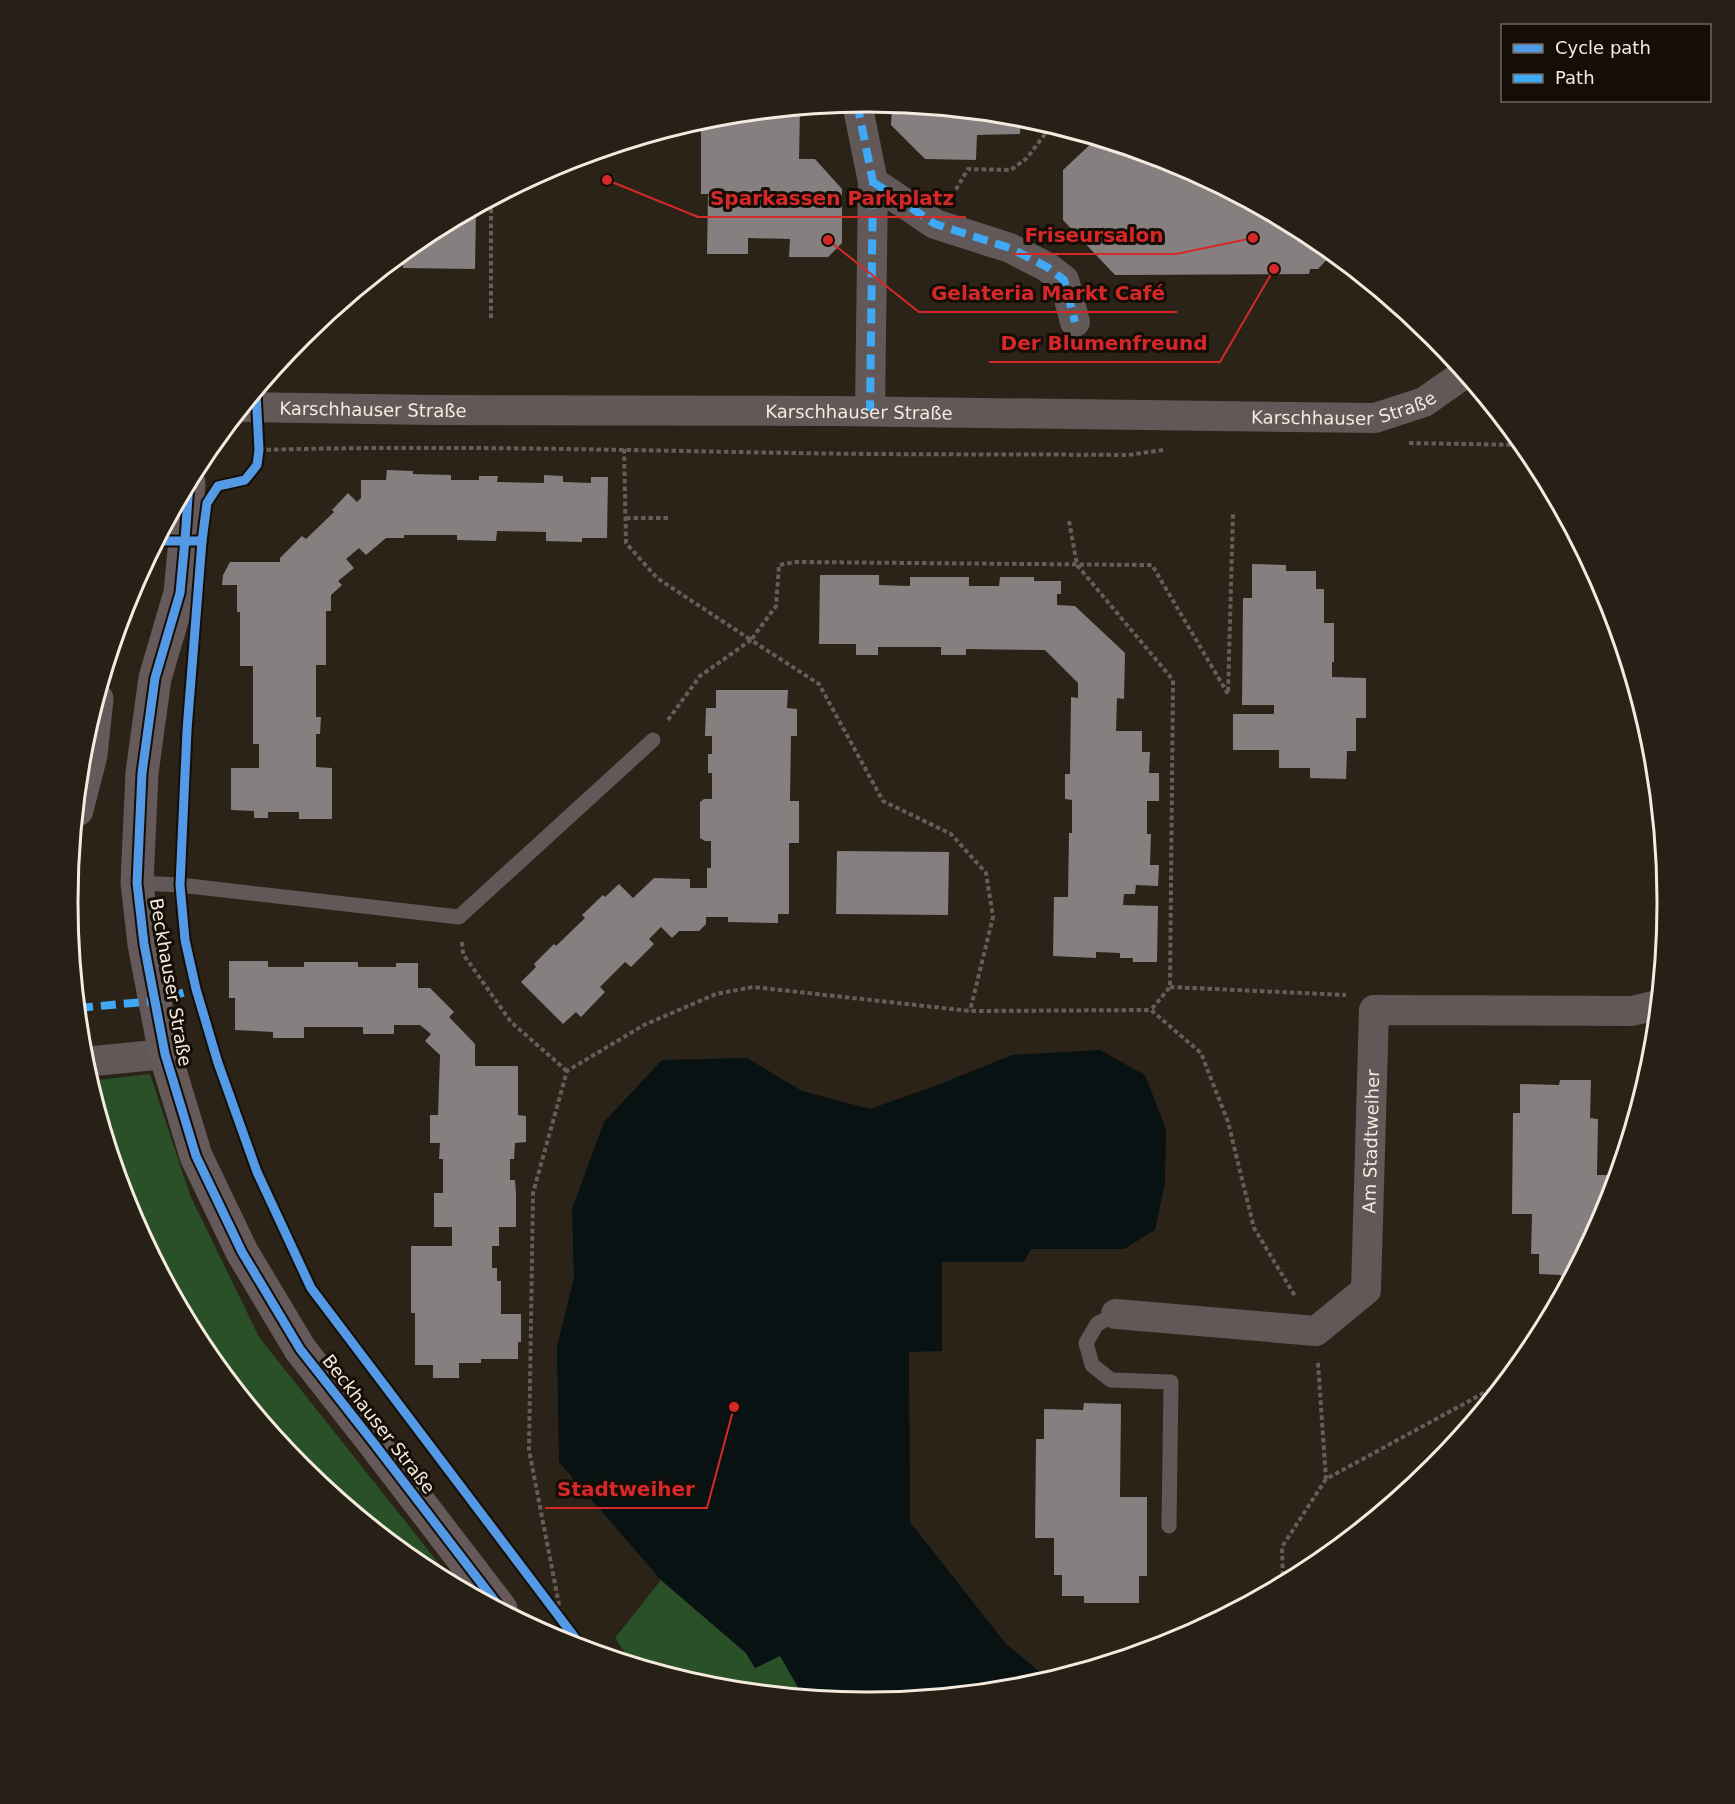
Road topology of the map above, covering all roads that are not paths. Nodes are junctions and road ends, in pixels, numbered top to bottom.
1 (859, 112) edge
2 (873, 182) junction
3 (1075, 322) dead end
4 (1458, 378) edge
5 (253, 407) edge
6 (870, 411) junction
7 (188, 501) edge
8 (653, 740) road end
9 (138, 883) junction
10 (1650, 1007) edge
11 (165, 1054) junction
12 (94, 1061) edge
13 (1116, 1314) joint
14 (1169, 1526) dead end
15 (491, 1595) edge

1 - 2 street
2 - 3 street
2 - 6 street
4 - 6 street, Karschhauser Straße
5 - 6 street, Karschhauser Straße
7 - 9 street, Beckhauser Straße
8 - 9 lane
9 - 11 street, Beckhauser Straße
10 - 13 street, Am Stadtweiher
11 - 12 street
11 - 15 street, Beckhauser Straße
13 - 14 lane

